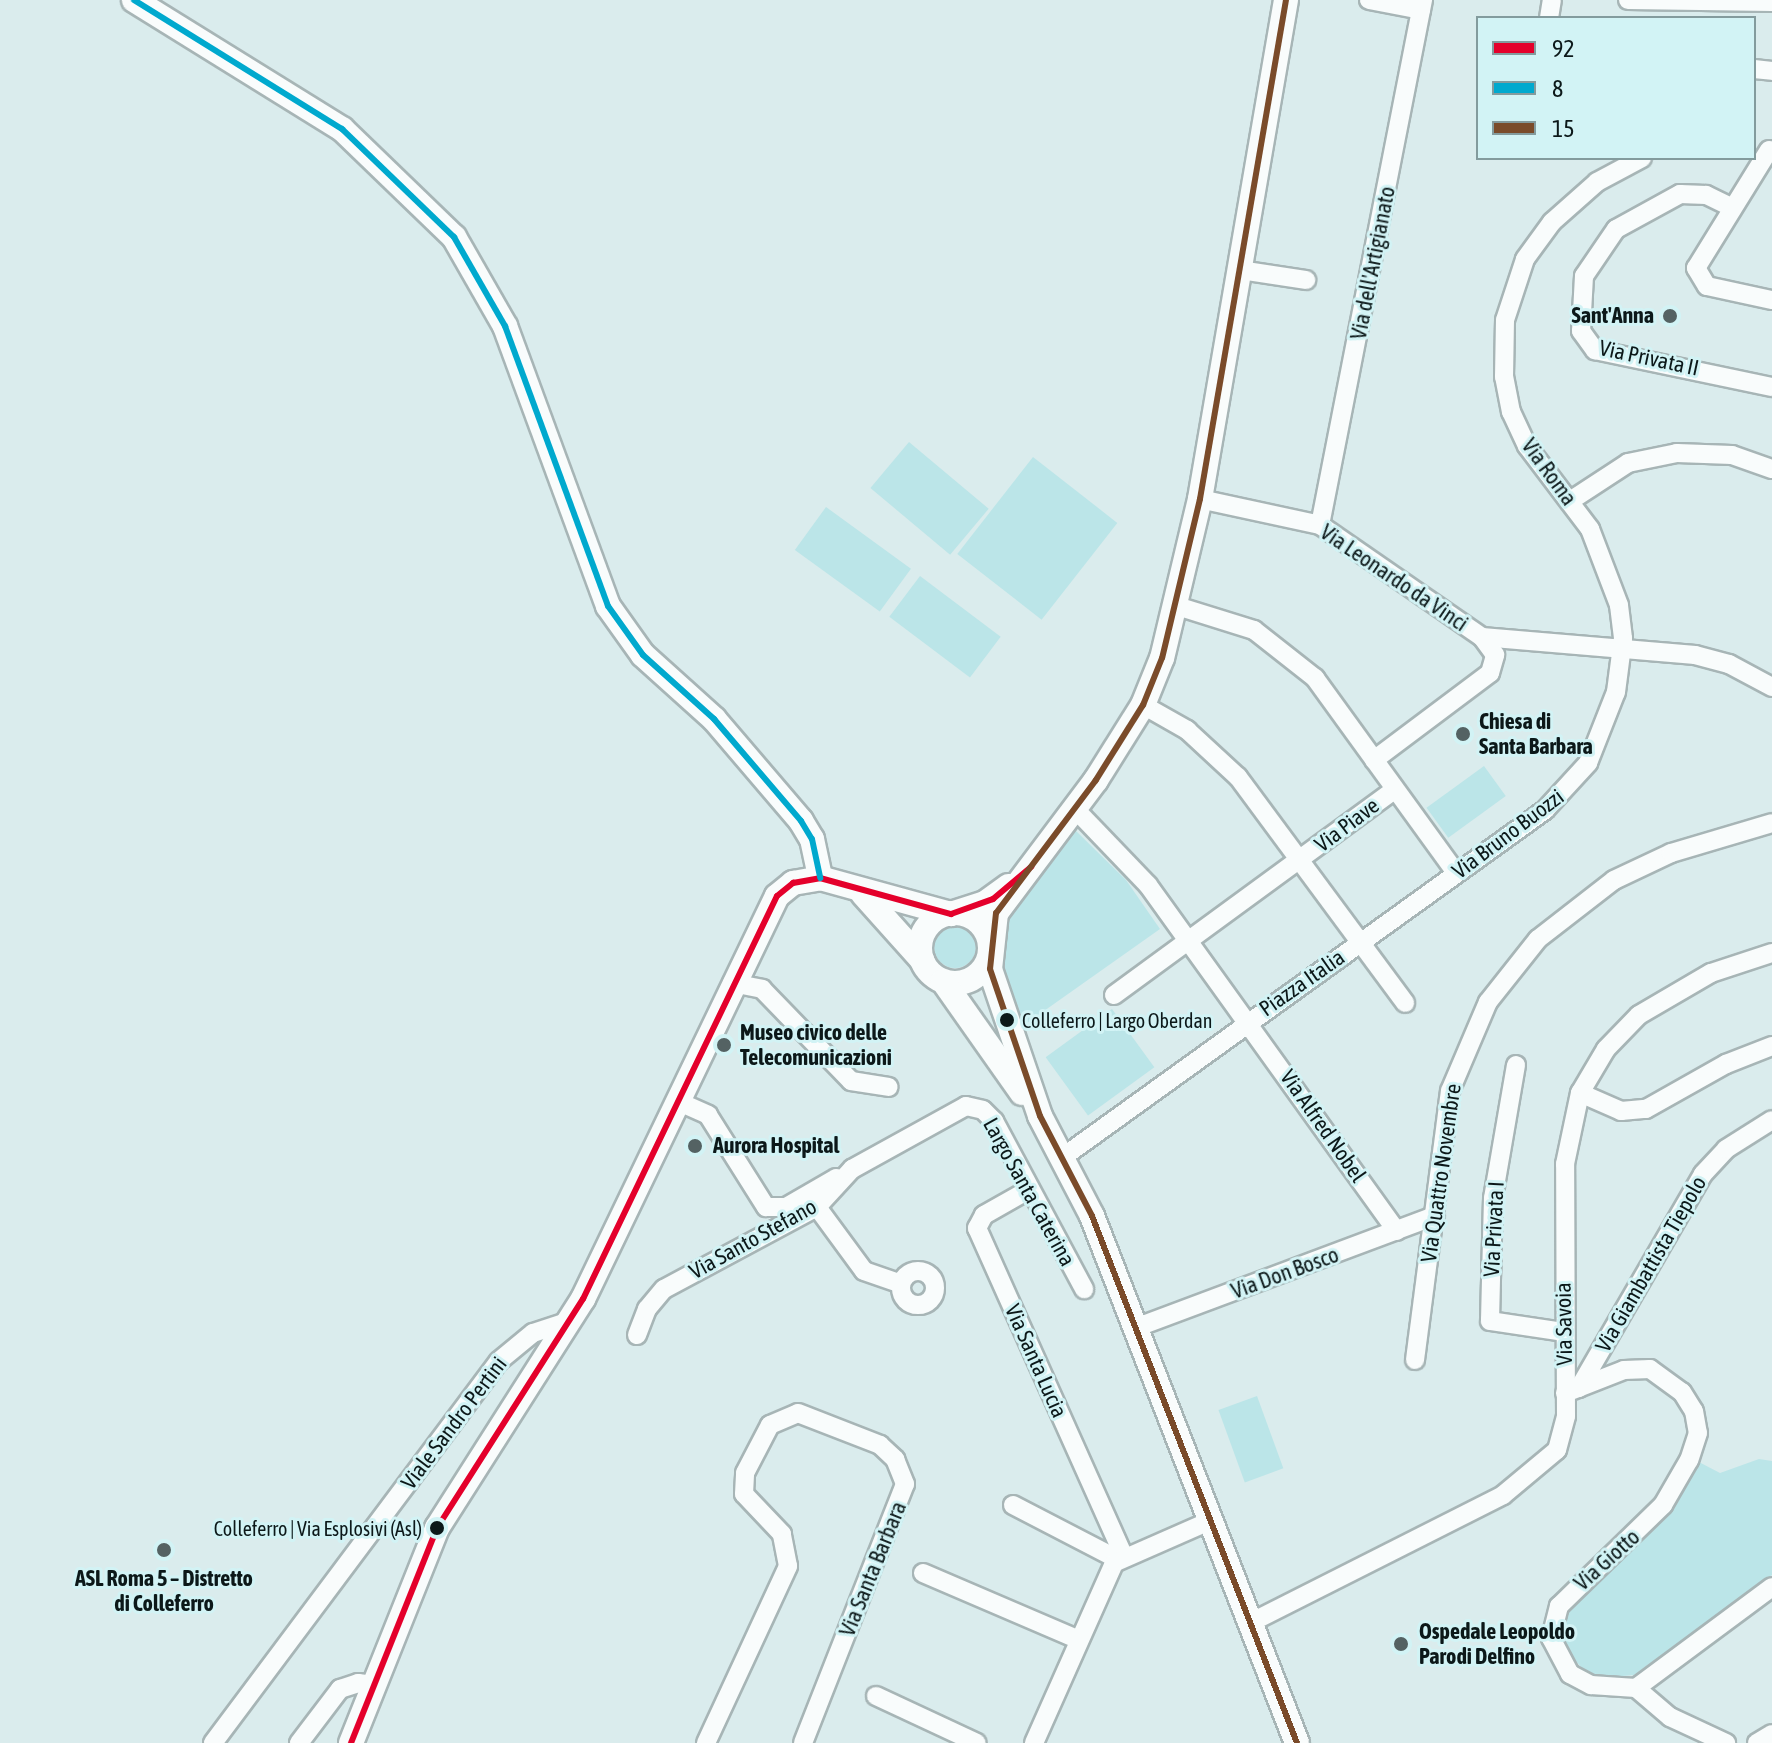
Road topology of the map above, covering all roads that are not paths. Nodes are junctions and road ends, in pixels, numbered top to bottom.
1 (134, 0) edge
2 (1286, 0) edge
3 (1369, 0) edge
4 (1628, 0) edge
5 (1772, 2) edge
6 (1422, 5) edge
7 (1765, 149) edge
8 (1638, 160) edge
9 (1731, 207) junction
10 (1240, 270) junction
11 (1306, 280) dead end
12 (1772, 300) edge
13 (1772, 387) edge
14 (1772, 469) edge
15 (1200, 499) junction
16 (1570, 501) junction
17 (1320, 525) junction
18 (1177, 606) junction
19 (1482, 637) junction
20 (1622, 647) junction
21 (1772, 687) edge
22 (1143, 705) junction
23 (1374, 760) junction
24 (1395, 789) junction
25 (1076, 810) junction
26 (1772, 823) edge
27 (1300, 860) junction
28 (1031, 867) junction
29 (1456, 873) junction
30 (820, 878) junction
31 (848, 883) junction
32 (951, 914) junction
33 (1190, 941) junction
34 (1361, 941) junction
35 (990, 952) junction
36 (1772, 953) edge
37 (922, 960) junction
38 (943, 981) junction
39 (732, 983) junction
40 (1114, 995) dead end
41 (1405, 1003) dead end
42 (1248, 1021) junction
43 (1772, 1046) edge
44 (1516, 1065) dead end
45 (889, 1087) dead end
46 (1580, 1093) junction
47 (677, 1101) junction
48 (966, 1106) joint
49 (1040, 1116) junction
50 (1772, 1120) edge
51 (1063, 1157) junction
52 (852, 1169) junction
53 (1030, 1189) junction
54 (817, 1207) junction
55 (1435, 1216) junction
56 (1397, 1231) junction
57 (901, 1284) dead end
58 (1084, 1289) dead end
59 (571, 1321) junction
60 (1135, 1328) junction
61 (1564, 1332) junction
62 (637, 1335) dead end
63 (1415, 1360) dead end
64 (1572, 1390) junction
65 (1013, 1505) dead end
66 (1212, 1520) junction
67 (1121, 1558) junction
68 (923, 1573) dead end
69 (1772, 1587) edge
70 (1252, 1622) junction
71 (1079, 1640) junction
72 (374, 1685) junction
73 (1636, 1688) junction
74 (876, 1696) dead end
75 (1772, 1734) edge
76 (213, 1743) edge
77 (299, 1743) edge
78 (351, 1743) edge
79 (706, 1743) edge
80 (803, 1743) edge
81 (977, 1743) edge
82 (1034, 1743) edge
83 (1297, 1743) edge
84 (1726, 1743) edge
85 (1757, 1743) edge

1 - 30 main road
2 - 10 main road
3 - 6 street
4 - 5 street
6 - 17 street, Via dell'Artigianato
7 - 9 street
8 - 16 street, Via Roma
9 - 12 street
9 - 13 street, Via Privata II
10 - 11 street
10 - 15 main road
14 - 16 street
15 - 17 street, Via Leonardo da Vinci
15 - 18 main road
16 - 20 street, Via Roma
17 - 19 street, Via Leonardo da Vinci
18 - 22 main road
18 - 23 street
19 - 20 street, Via Leonardo da Vinci
19 - 23 street
20 - 21 street, Via Leonardo da Vinci
20 - 29 street, Via Bruno Buozzi
22 - 25 main road
22 - 27 street, Piazza Italia
23 - 24 street
24 - 27 street, Via Piave
24 - 29 street
25 - 28 main road
25 - 33 street
26 - 55 street, Via Quattro Novembre
27 - 33 street
27 - 34 street, Piazza Italia
28 - 32 main road
28 - 35 main road
29 - 34 street, Via Bruno Buozzi
30 - 31 main road
30 - 39 main road
31 - 32 main road
31 - 37 main road
32 - 35 main road
32 - 37 main road
33 - 40 street
33 - 42 street, Piazza Italia
34 - 41 street
34 - 42 street, Piazza Italia
35 - 38 main road
35 - 49 main road
36 - 46 street, Via Savoia
37 - 38 main road
38 - 49 main road
39 - 45 street
39 - 47 main road
42 - 51 street
42 - 56 street, Via Alfred Nobel
43 - 46 street
44 - 61 street, Via Privata I
46 - 61 street, Via Savoia
47 - 52 street
47 - 59 main road
48 - 52 street, Via Santo Stefano
48 - 53 street, Largo Santa Caterina
49 - 51 main road
50 - 64 street, Via Giambattista Tiepolo
51 - 60 main road
52 - 54 street, Via Santo Stefano
53 - 58 street, Largo Santa Caterina
53 - 67 street, Via Santa Lucia
54 - 57 street
54 - 62 street, Via Santo Stefano
55 - 56 street, Via Don Bosco
55 - 63 street, Via Quattro Novembre
56 - 60 street, Via Don Bosco
59 - 72 main road
59 - 76 street, Viale Sandro Pertini
60 - 66 main road
61 - 64 street, Via Savoia
64 - 70 street, Via Savoia
64 - 73 street, Via Giotto
65 - 67 street
66 - 67 street
66 - 70 main road
67 - 71 street
68 - 71 street
69 - 73 street
70 - 83 main road
71 - 82 street
72 - 77 street
72 - 78 main road
73 - 84 street
74 - 81 street
75 - 85 street
79 - 80 street, Via Santa Barbara

